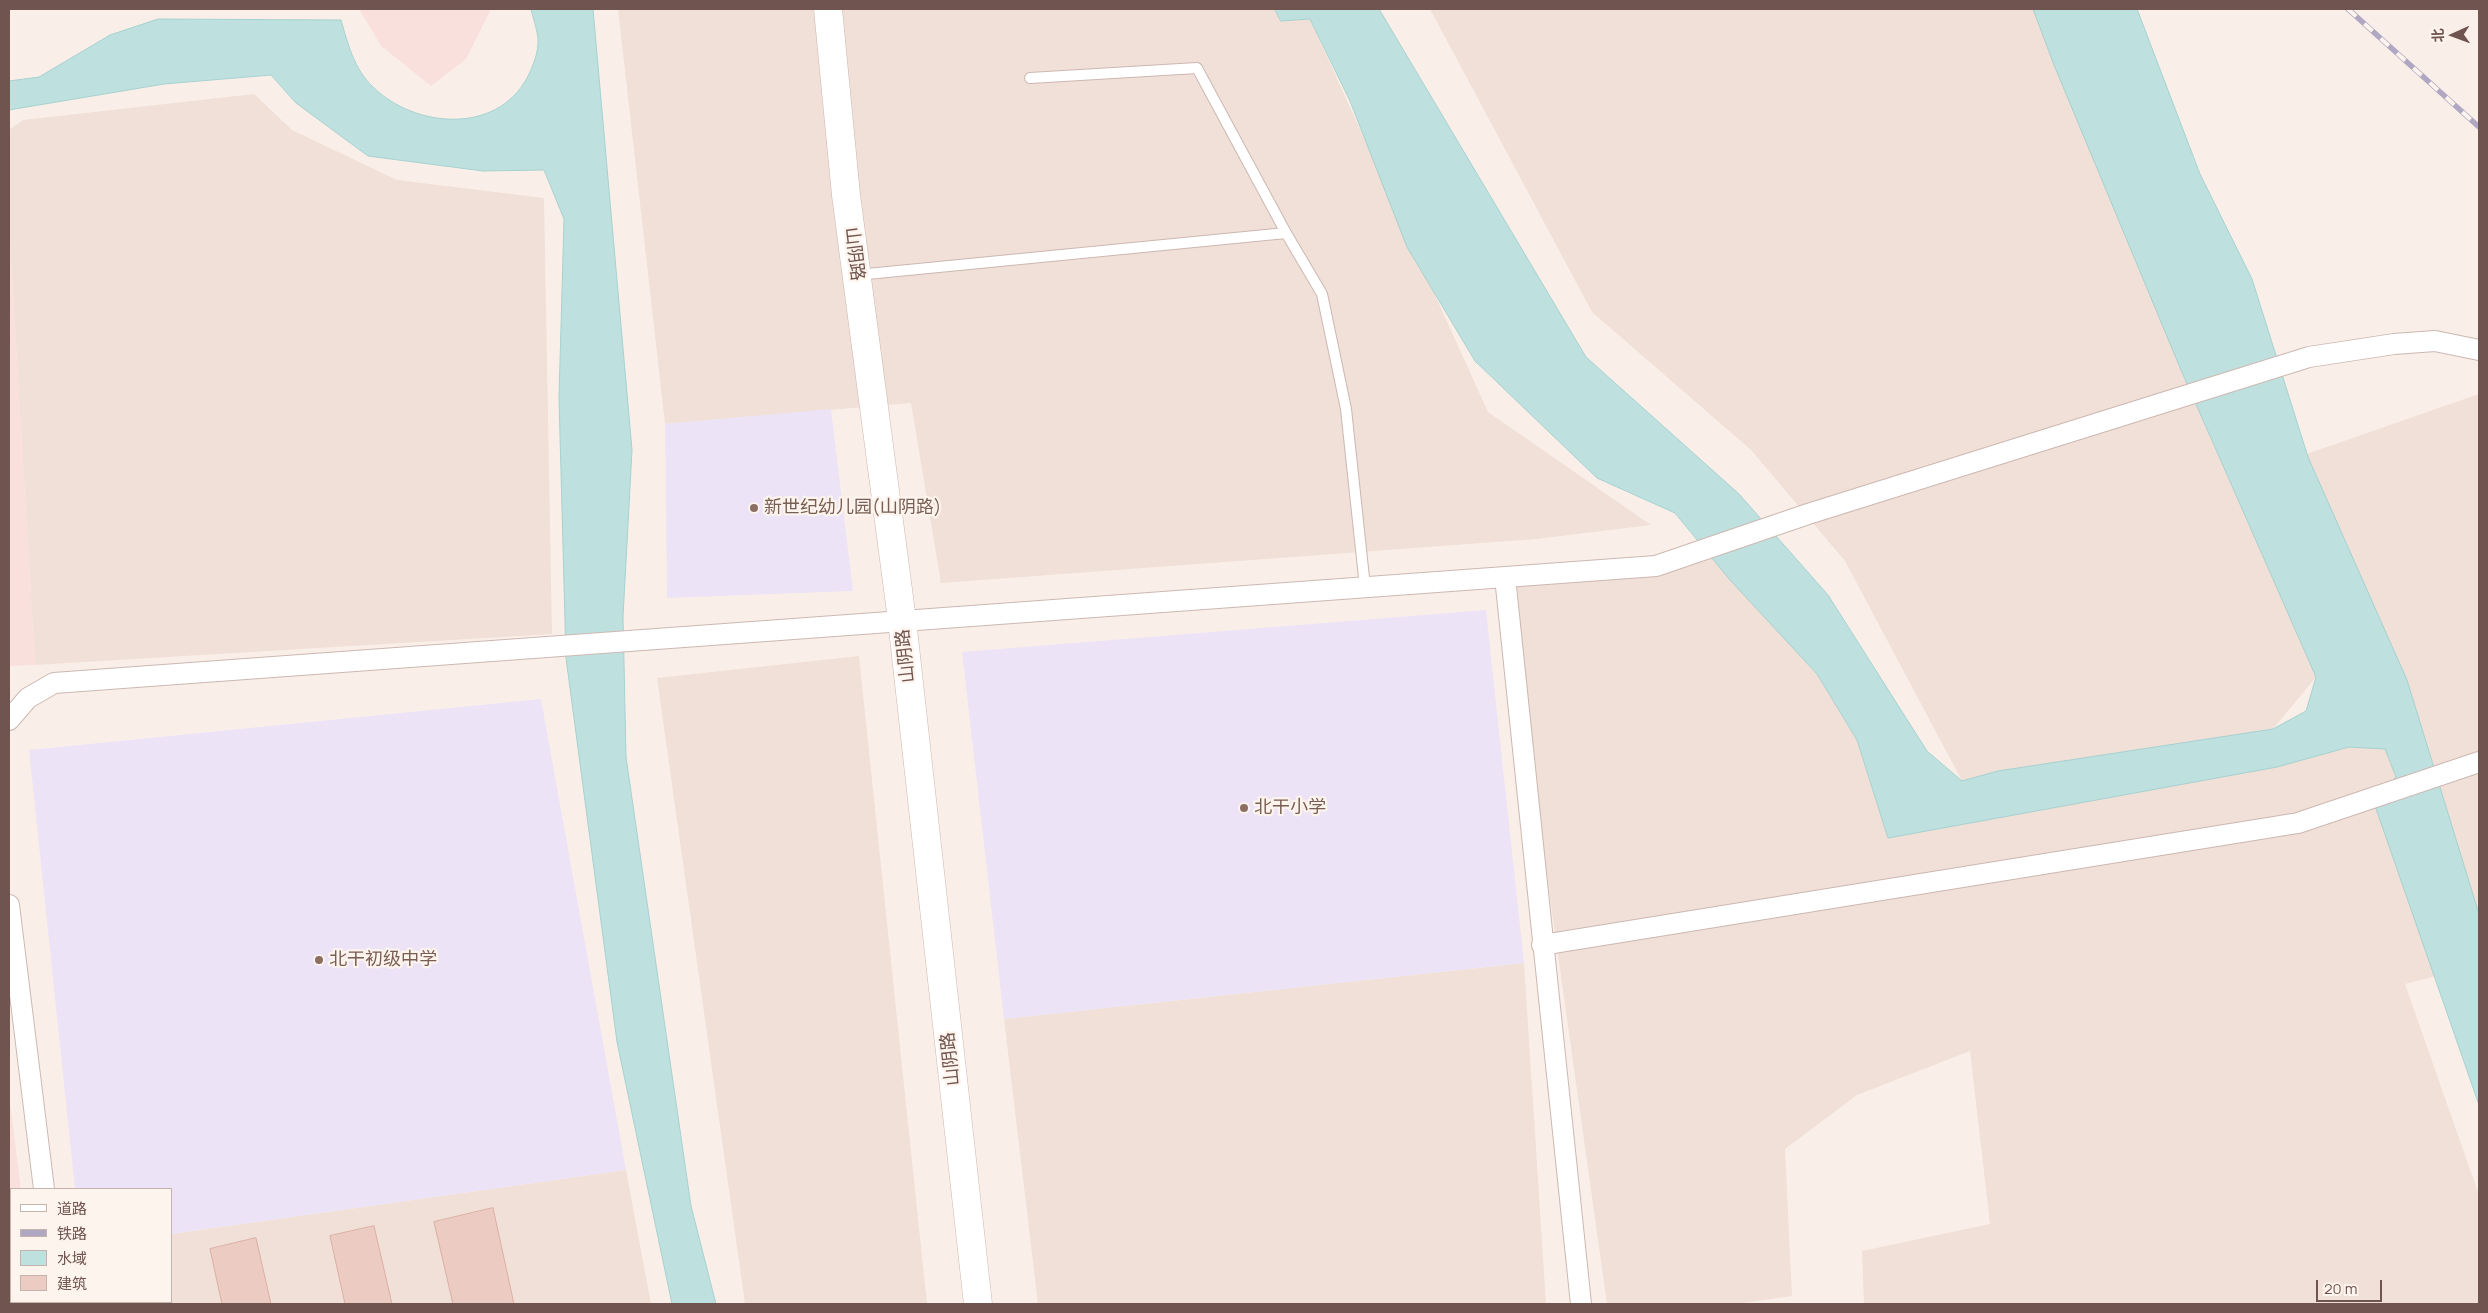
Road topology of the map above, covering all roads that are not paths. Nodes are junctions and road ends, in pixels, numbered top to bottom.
1 (828, 9) edge
2 (1030, 78) dead end
3 (1286, 233) junction
4 (857, 275) junction
5 (2479, 350) edge
6 (1505, 577) junction
7 (1366, 587) junction
8 (902, 620) junction
9 (9, 720) edge
10 (2479, 762) edge
11 (9, 906) edge
12 (1542, 945) junction
13 (44, 1188) edge
14 (978, 1304) edge
15 (1581, 1304) edge

1 - 4 main road, 山阴路
2 - 3 lane
3 - 4 lane
3 - 7 lane
4 - 8 main road, 山阴路
5 - 6 street
6 - 7 street
6 - 12 street
7 - 8 street
8 - 9 street
8 - 14 main road, 山阴路
10 - 12 street
11 - 13 street
12 - 15 street

